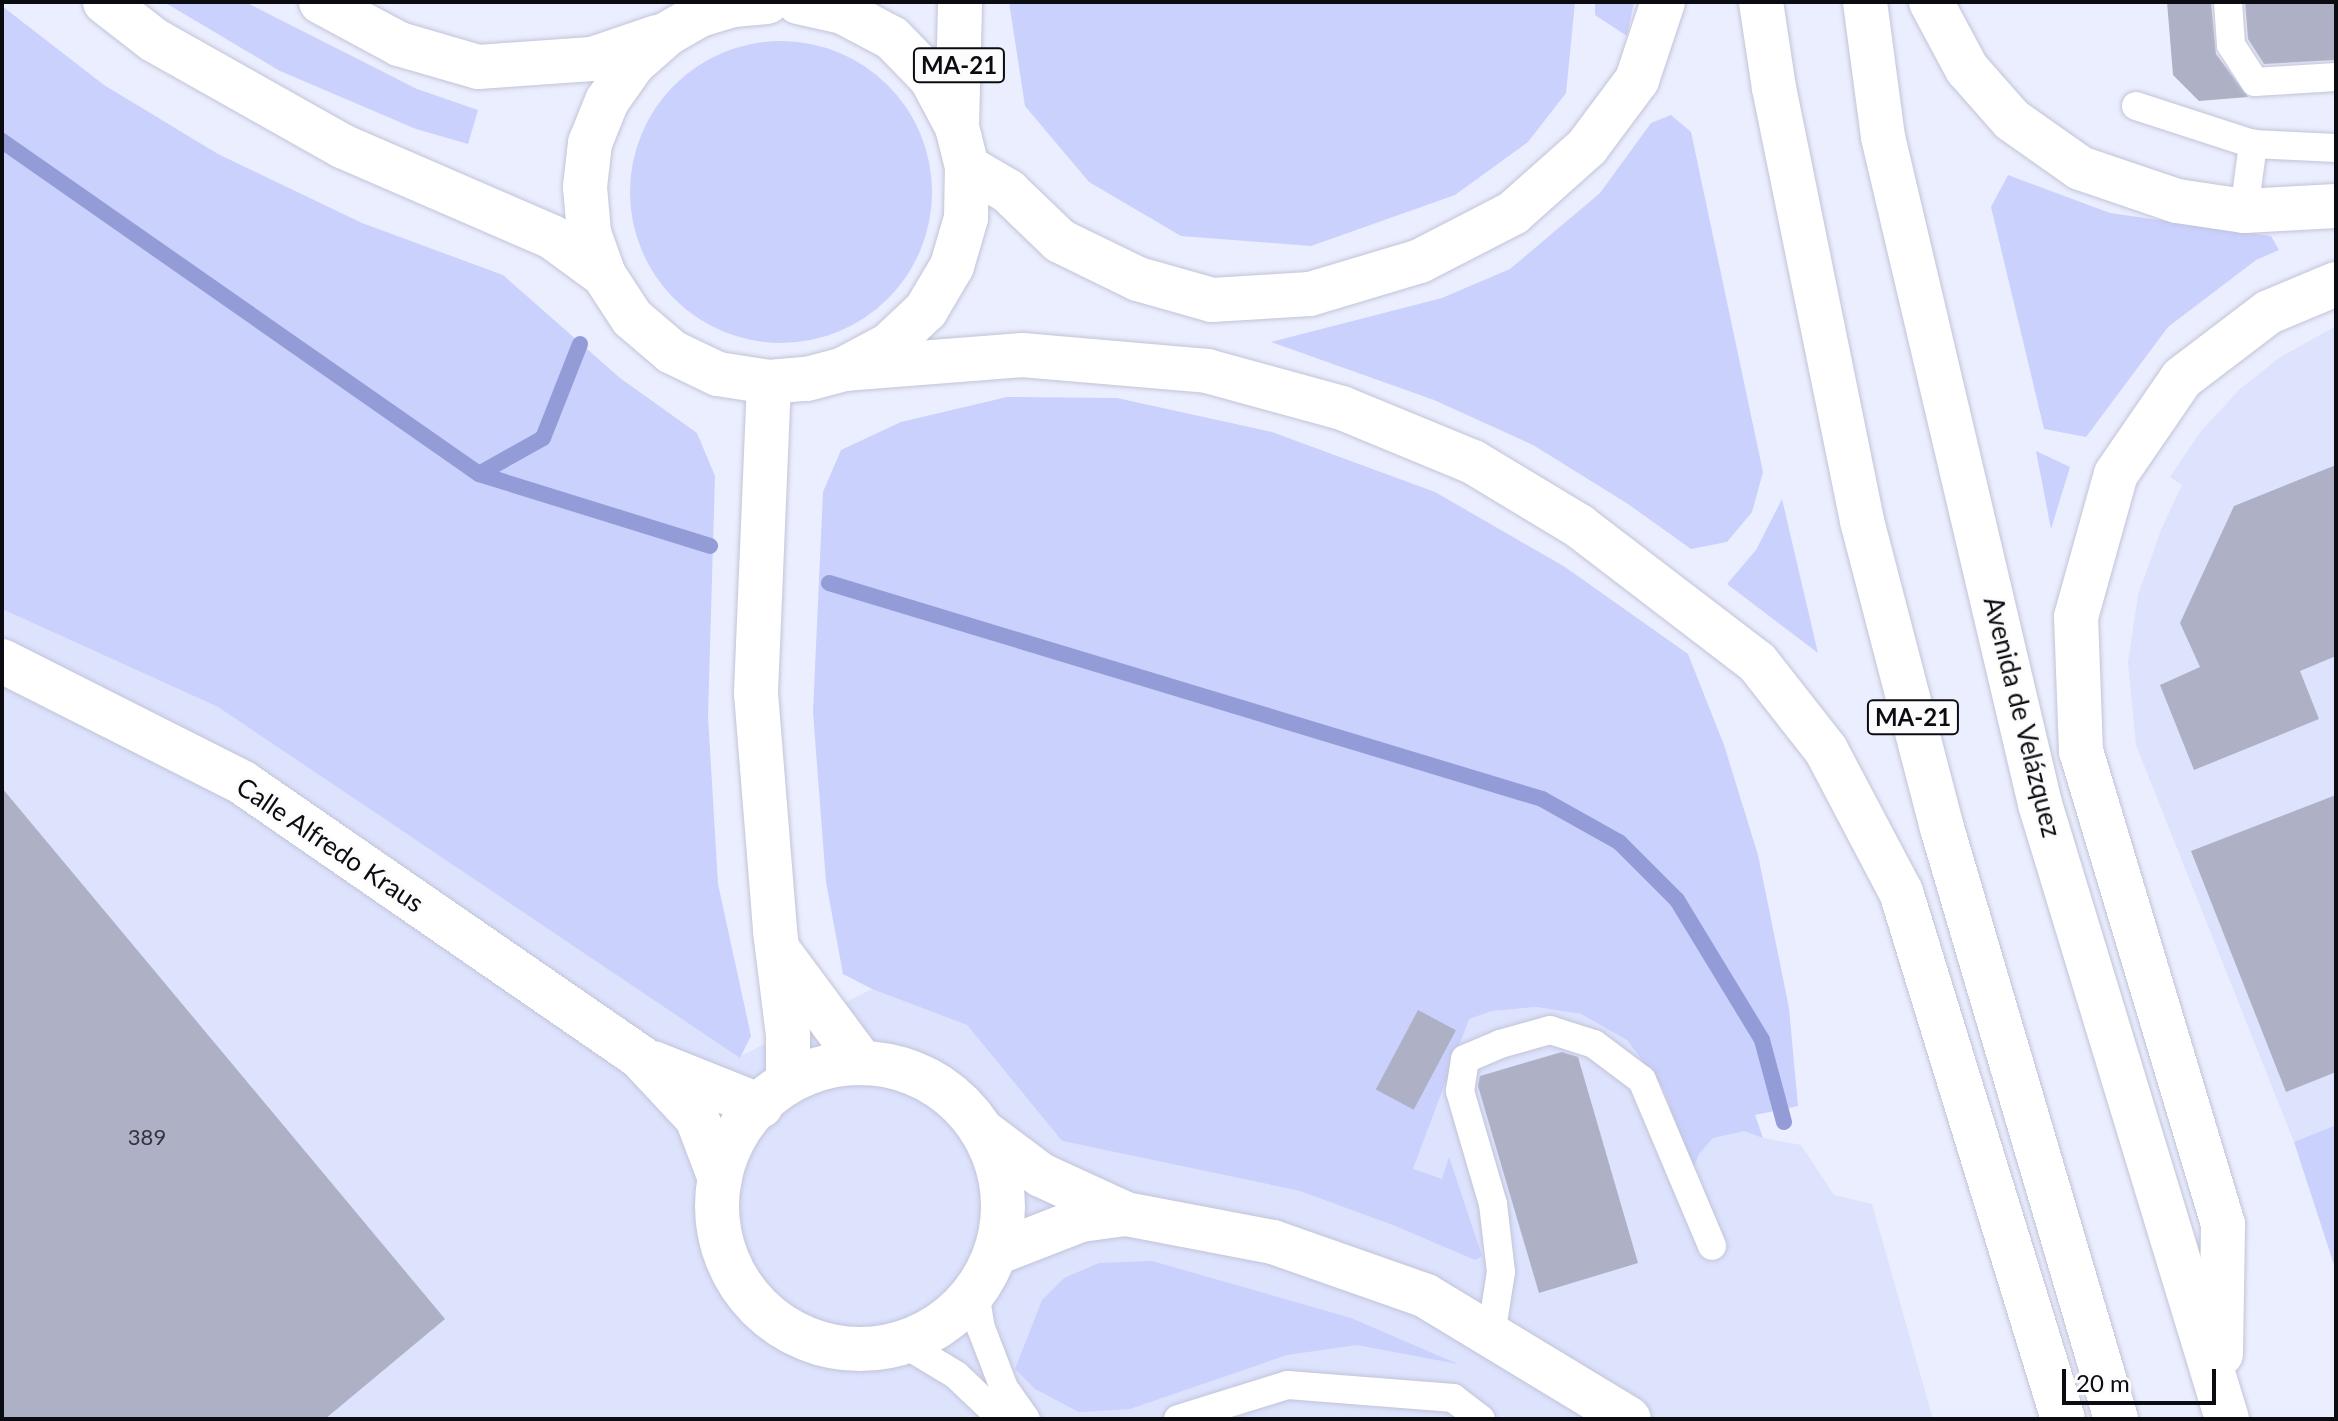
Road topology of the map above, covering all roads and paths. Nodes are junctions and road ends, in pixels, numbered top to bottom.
1 (105, 2) edge
2 (321, 2) edge
3 (798, 2) edge
4 (960, 2) edge
5 (1663, 2) edge
6 (1761, 2) edge
7 (1865, 2) edge
8 (1931, 2) edge
9 (2228, 2) edge
10 (746, 3) edge
11 (667, 34) junction
12 (2336, 77) edge
13 (2136, 106) dead end
14 (2253, 144) junction
15 (962, 147) junction
16 (2336, 148) edge
17 (2336, 206) edge
18 (2244, 211) junction
19 (604, 275) junction
20 (2336, 284) edge
21 (844, 369) junction
22 (769, 382) junction
23 (2, 661) edge
24 (780, 952) junction
25 (640, 1057) junction
26 (862, 1063) junction
27 (774, 1093) junction
28 (981, 1130) junction
29 (720, 1179) junction
30 (1126, 1214) junction
31 (1712, 1246) dead end
32 (996, 1253) junction
33 (975, 1292) junction
34 (1491, 1335) junction
35 (903, 1343) junction
36 (2224, 1408) edge
37 (1012, 1419) edge
38 (1026, 1419) edge
39 (1178, 1419) edge
40 (1481, 1419) edge
41 (1629, 1419) edge
42 (2063, 1419) edge
43 (2116, 1419) edge

1 - 19 main road
2 - 11 main road
3 - 15 main road
4 - 15 main road, MA-21
5 - 15 main road
6 - 43 main road, MA-21
7 - 36 main road, Avenida de Velázquez
8 - 18 main road
9 - 12 lane
10 - 11 main road
11 - 19 main road
13 - 14 lane
14 - 16 lane
14 - 18 lane
15 - 21 main road
17 - 18 main road
19 - 22 main road
20 - 36 main road
21 - 22 main road
21 - 42 main road
22 - 24 main road
23 - 25 main road, Calle Alfredo Kraus
24 - 26 main road
24 - 27 main road
25 - 27 main road, Calle Alfredo Kraus
25 - 29 main road, Calle Alfredo Kraus
26 - 27 main road
26 - 28 main road
27 - 29 main road
28 - 30 main road
28 - 32 main road
29 - 35 main road
30 - 32 main road
30 - 34 main road
31 - 34 lane
32 - 33 main road
33 - 35 main road
33 - 38 lane
34 - 41 main road
35 - 37 lane
39 - 40 lane

